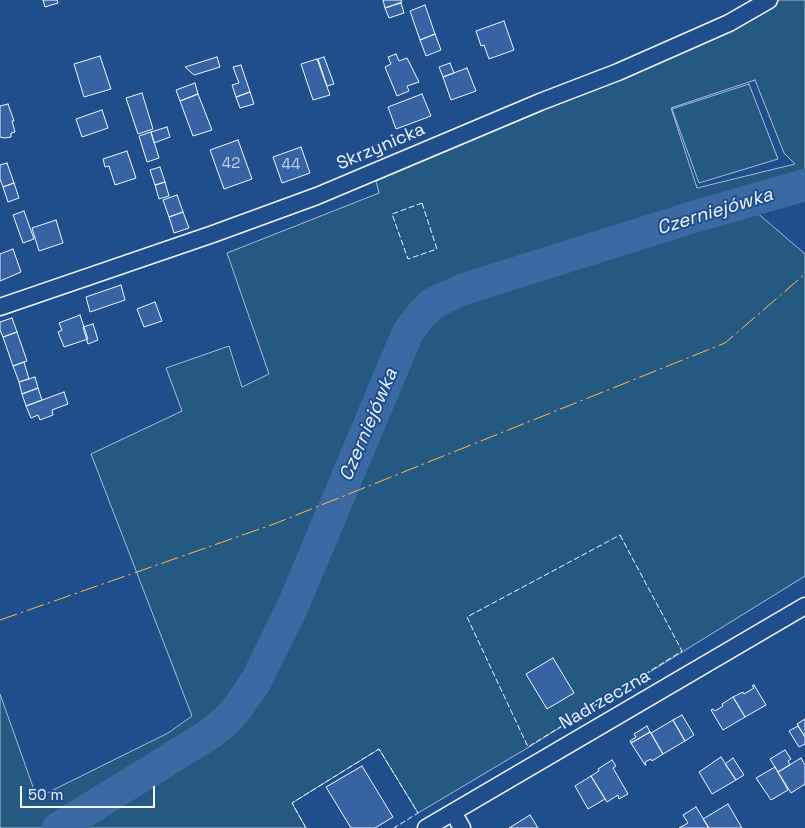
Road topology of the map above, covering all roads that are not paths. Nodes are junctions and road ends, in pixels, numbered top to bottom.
1 (768, 0) edge
2 (0, 307) edge
3 (805, 606) edge
4 (452, 812) junction
5 (426, 828) edge
6 (462, 828) edge

1 - 2 street, Skrzynicka
3 - 4 street, Nadrzeczna
4 - 5 street, Nadrzeczna
4 - 6 street

